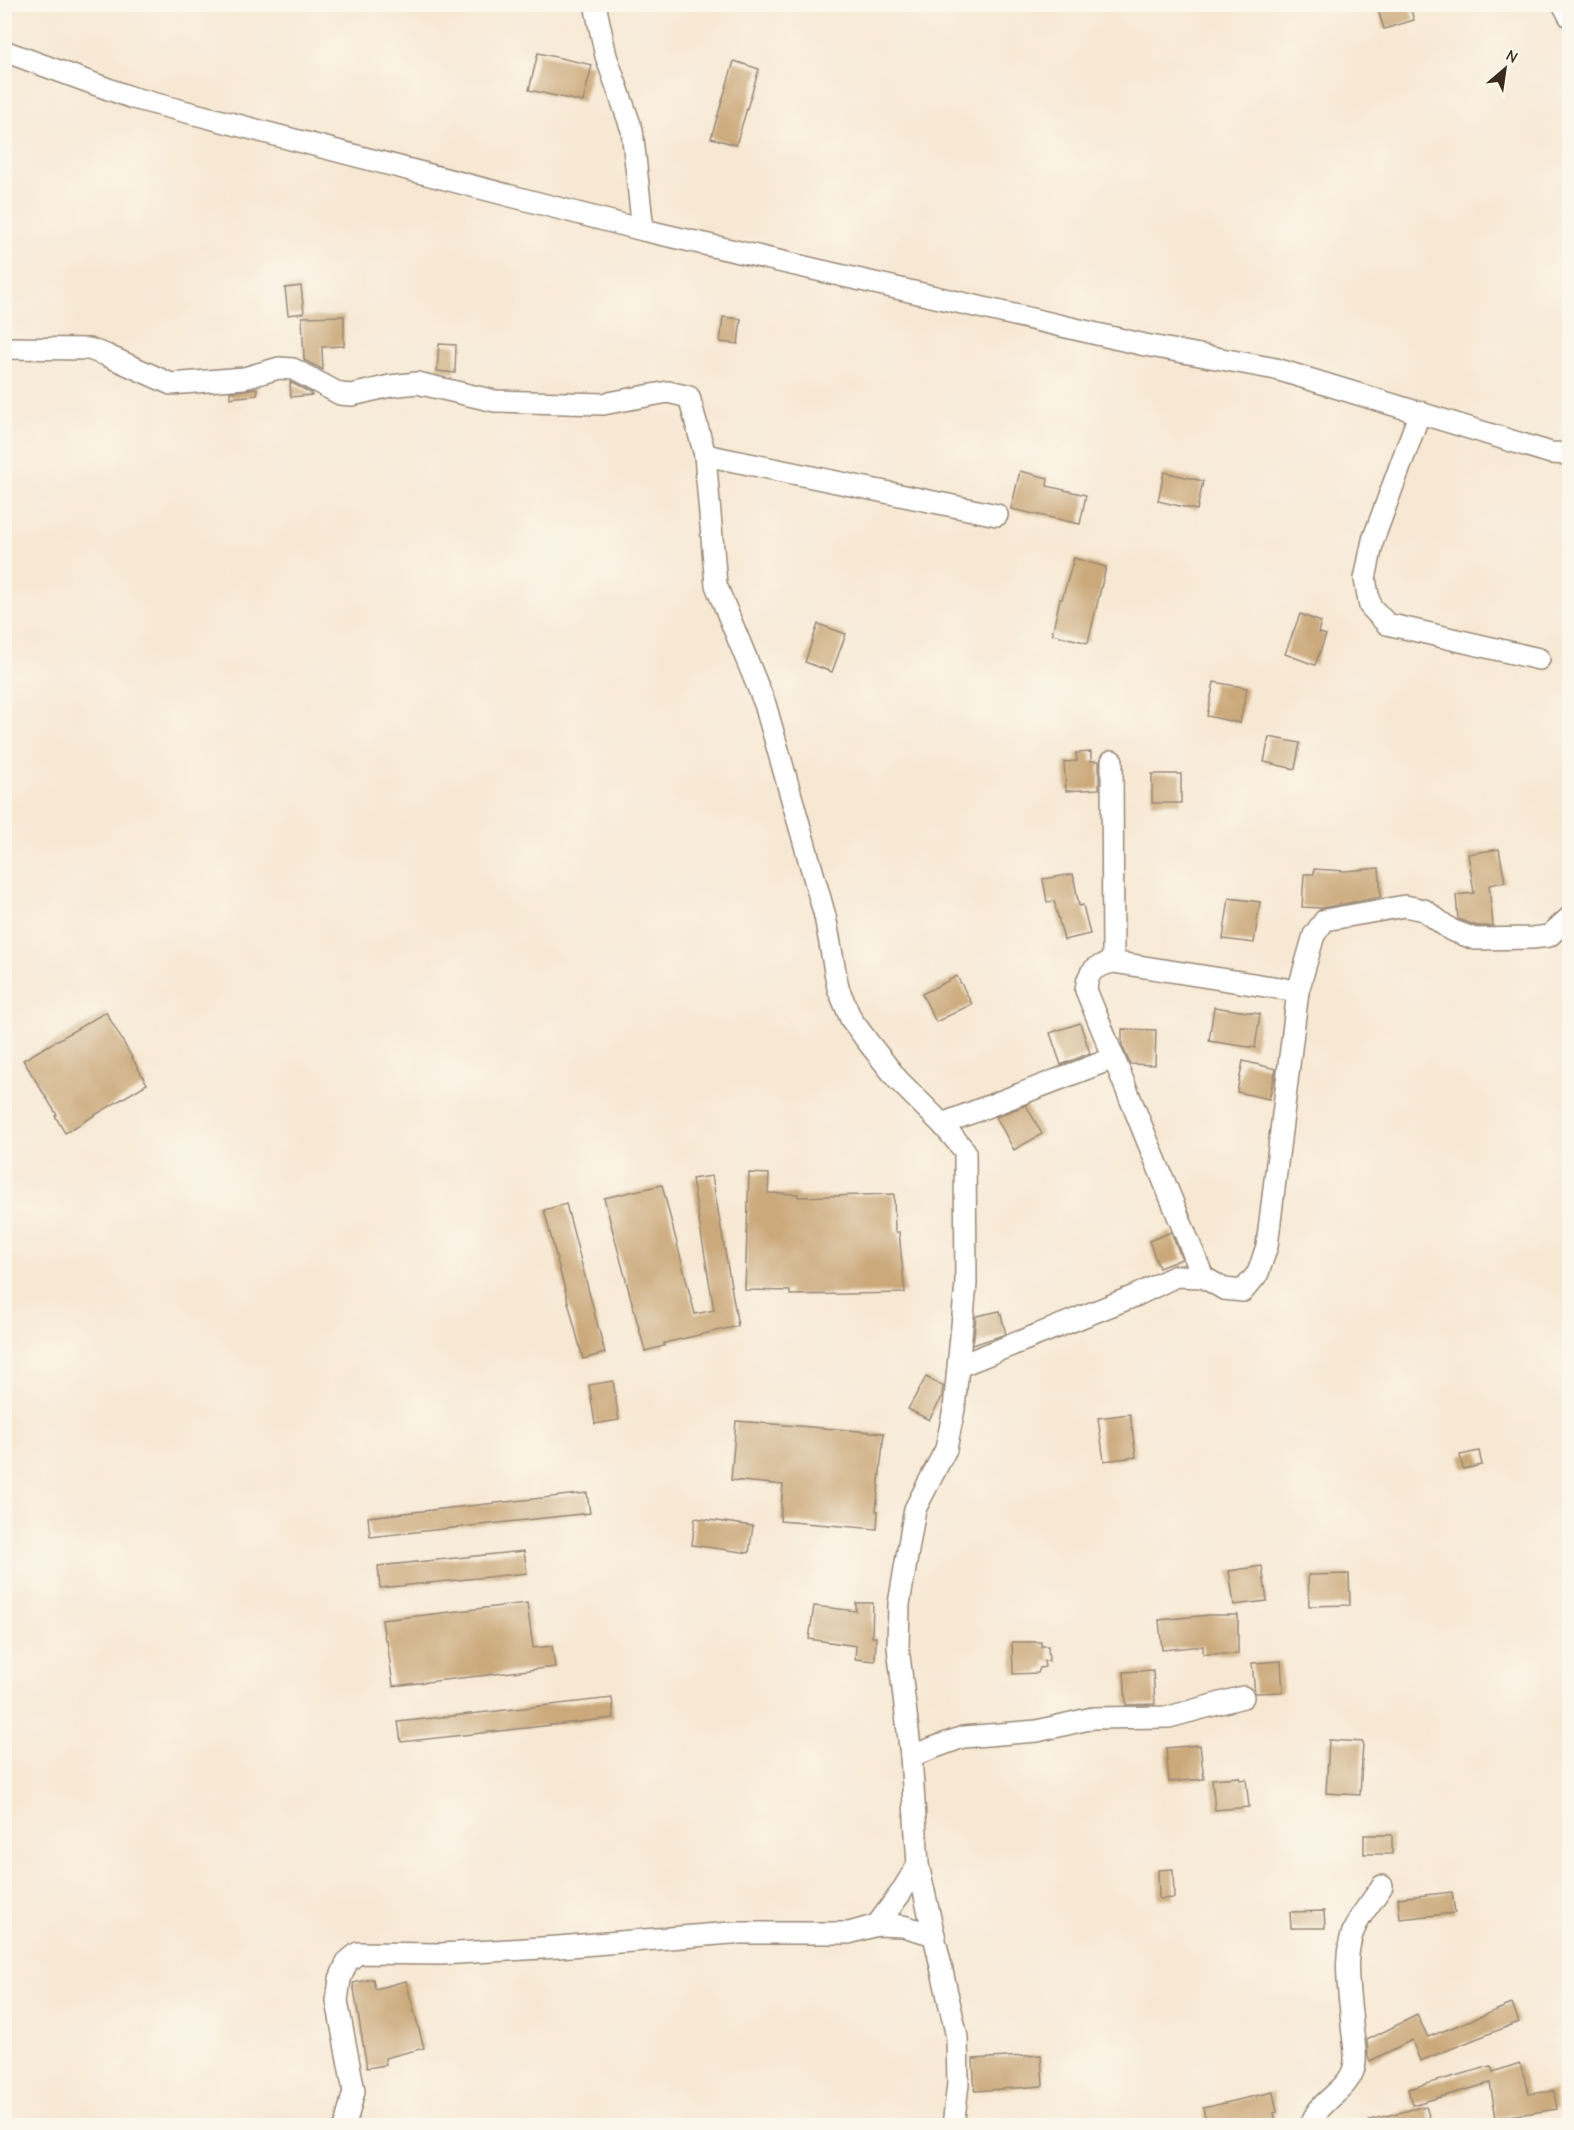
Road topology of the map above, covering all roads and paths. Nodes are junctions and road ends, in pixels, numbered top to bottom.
1 (595, 4) edge
2 (1563, 4) edge
3 (1569, 17) edge
4 (4, 51) edge
5 (643, 230) junction
6 (4, 348) edge
7 (1420, 412) junction
8 (1569, 454) edge
9 (705, 455) junction
10 (997, 515) dead end
11 (1539, 660) dead end
12 (1112, 761) dead end
13 (1569, 916) edge
14 (1113, 962) junction
15 (1298, 991) junction
16 (1114, 1058) junction
17 (942, 1124) junction
18 (1203, 1277) junction
19 (959, 1366) junction
20 (1243, 1697) dead end
21 (911, 1756) junction
22 (918, 1865) junction
23 (1382, 1887) dead end
24 (877, 1925) junction
25 (933, 1935) junction
26 (345, 2126) edge
27 (953, 2126) edge
28 (1311, 2126) edge

1 - 5 street
2 - 3 street
4 - 5 street
5 - 7 street
6 - 9 street
7 - 8 street
7 - 11 street
9 - 10 street
9 - 17 street
12 - 14 street
13 - 15 street
14 - 15 street
14 - 16 street
15 - 18 street
16 - 17 street
16 - 18 street
17 - 19 street
18 - 19 street
19 - 21 street
20 - 21 street
21 - 22 street
22 - 24 street
22 - 25 street
23 - 28 street
24 - 25 street
24 - 26 street
25 - 27 street

